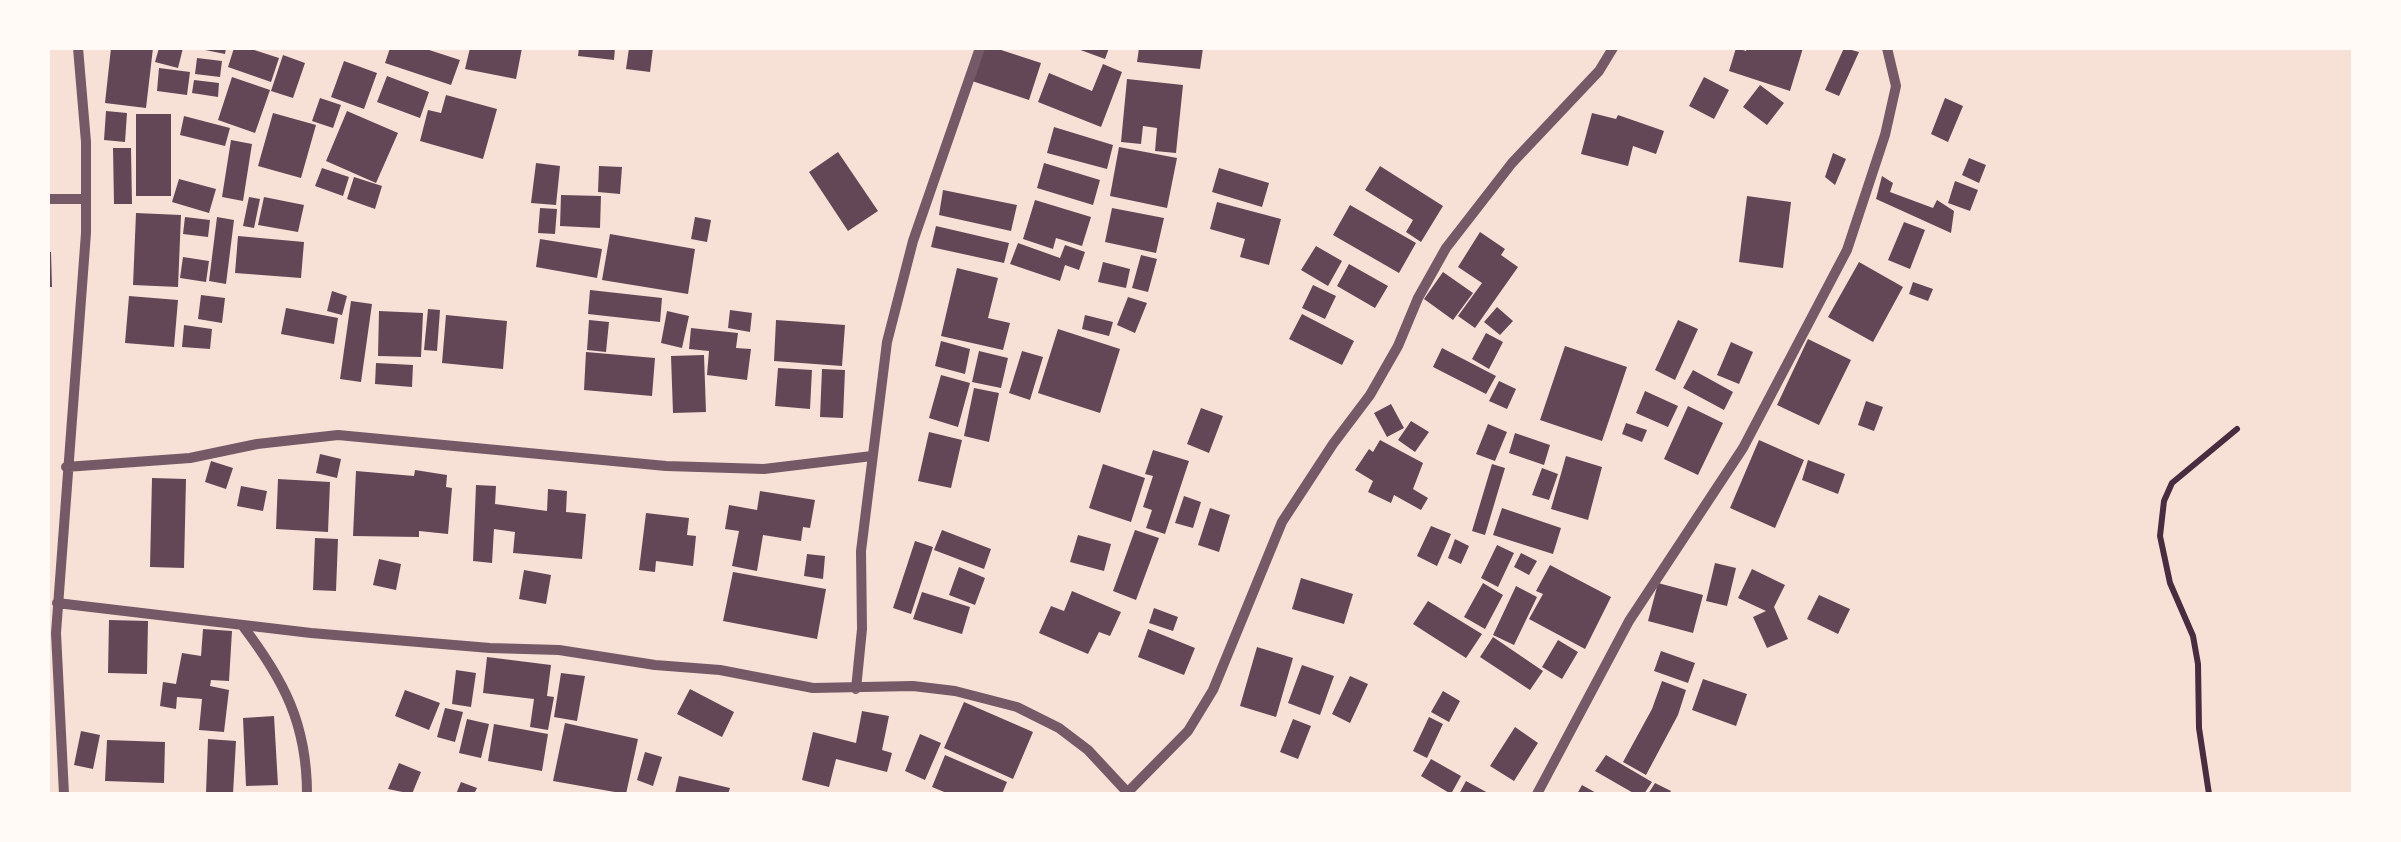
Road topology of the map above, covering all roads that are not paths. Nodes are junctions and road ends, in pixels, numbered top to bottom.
1 (78, 48) edge
2 (980, 48) edge
3 (1612, 48) edge
4 (1887, 48) edge
5 (48, 199) edge
6 (86, 199) junction
7 (872, 456) junction
8 (66, 468) junction
9 (57, 602) junction
10 (242, 624) junction
11 (52, 633) edge
12 (856, 689) junction
13 (64, 794) edge
14 (306, 794) edge
15 (1127, 794) edge
16 (1536, 794) edge

1 - 6 street
2 - 7 street
3 - 15 street
4 - 16 street
5 - 6 street
6 - 8 street
7 - 8 street
7 - 12 street
8 - 9 street
9 - 10 street
9 - 11 street
10 - 12 street
10 - 14 street
11 - 13 street
12 - 15 street

